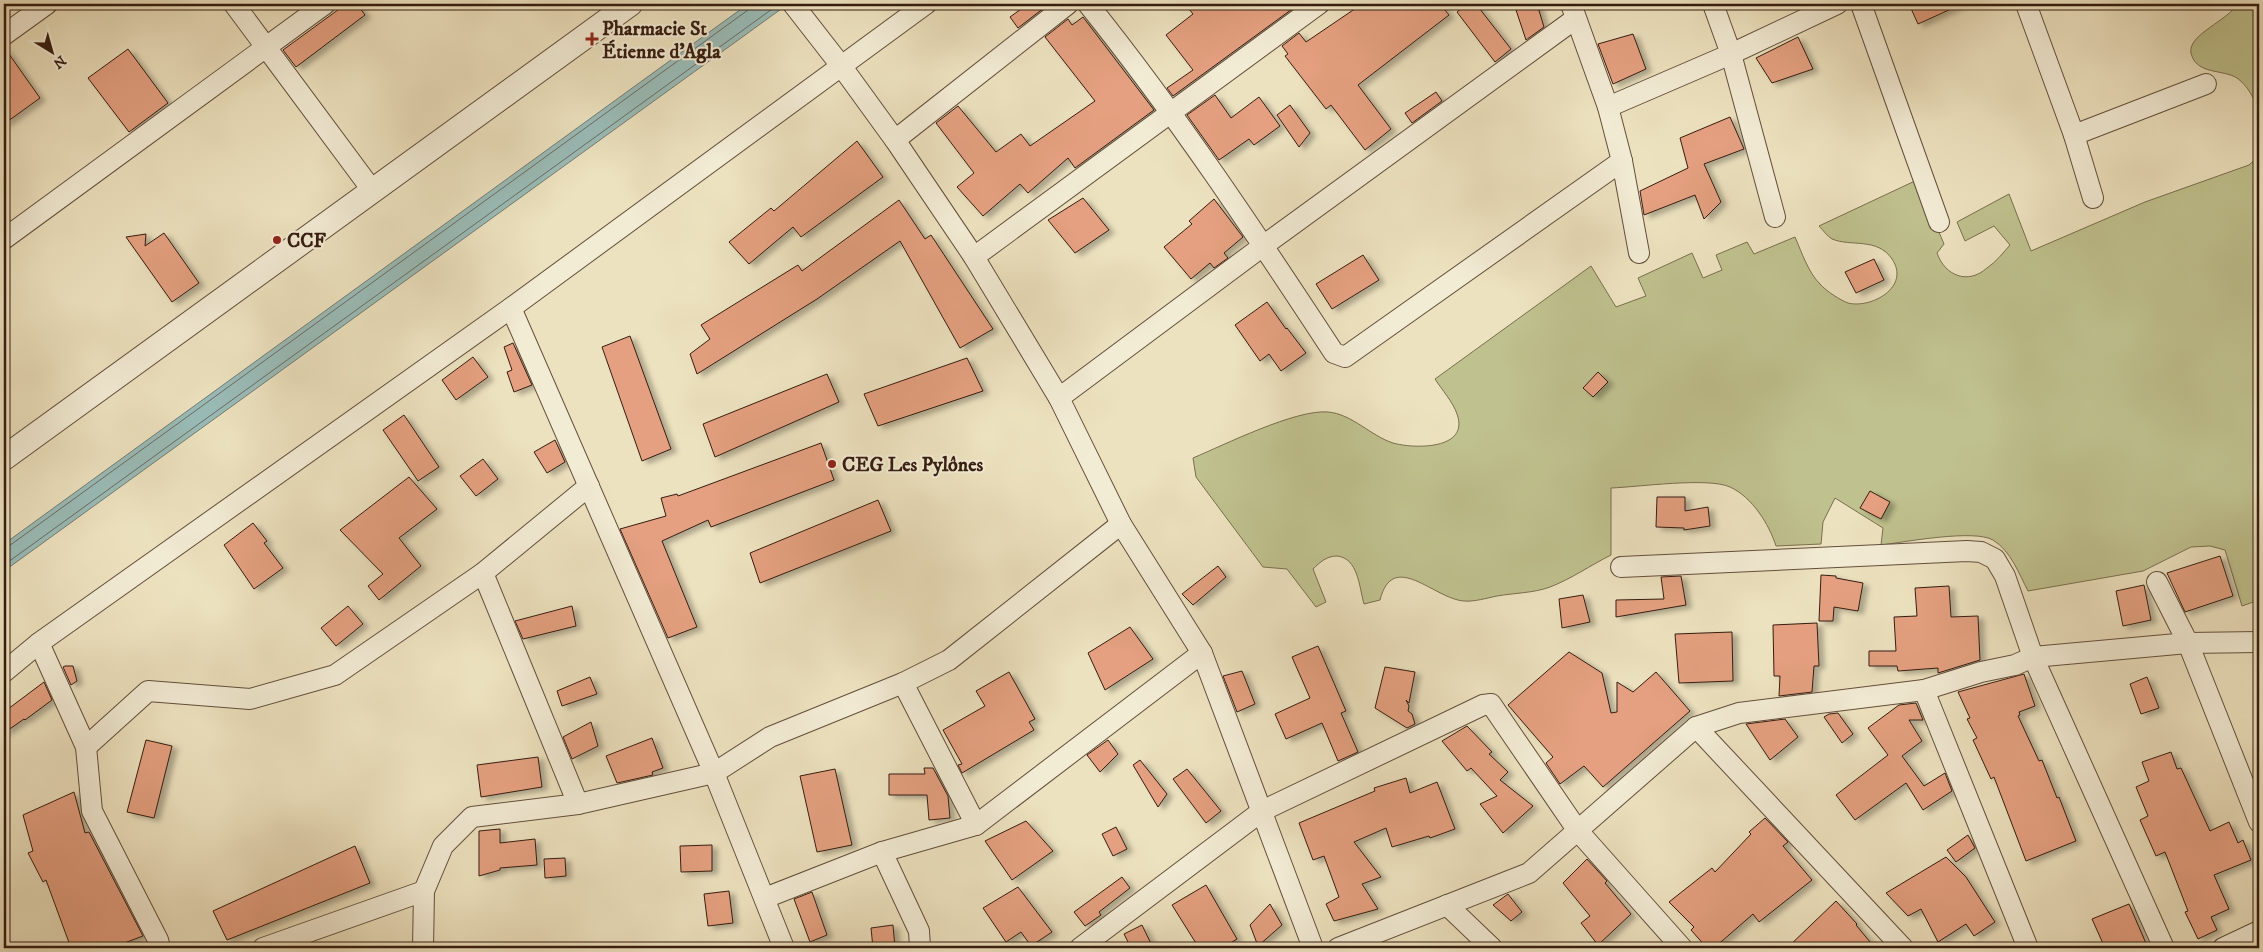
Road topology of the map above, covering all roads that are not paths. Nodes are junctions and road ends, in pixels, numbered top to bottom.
1 (47, 4) edge
2 (234, 4) edge
3 (325, 4) edge
4 (630, 4) edge
5 (793, 4) edge
6 (926, 4) edge
7 (1068, 4) edge
8 (1088, 4) edge
9 (1319, 4) edge
10 (1713, 4) edge
11 (1837, 4) edge
12 (1861, 4) edge
13 (2026, 4) edge
14 (1573, 11) edge
15 (4, 35) edge
16 (266, 47) junction
17 (1732, 54) junction
18 (842, 67) junction
19 (2206, 84) dead end
20 (1608, 107) junction
21 (1170, 114) junction
22 (2074, 135) junction
23 (895, 140) junction
24 (1622, 161) junction
25 (372, 190) junction
26 (2093, 198) dead end
27 (1775, 217) dead end
28 (1939, 222) dead end
29 (4, 239) edge
30 (1264, 246) junction
31 (1639, 253) dead end
32 (974, 257) junction
33 (511, 308) junction
34 (1059, 398) junction
35 (4, 458) edge
36 (589, 486) junction
37 (1121, 524) junction
38 (1621, 567) dead end
39 (483, 573) junction
40 (2157, 582) dead end
41 (2259, 642) edge
42 (39, 643) junction
43 (2188, 643) junction
44 (1202, 653) junction
45 (2033, 657) junction
46 (4, 672) edge
47 (903, 683) junction
48 (1924, 690) junction
49 (1696, 727) junction
50 (86, 746) junction
51 (714, 773) junction
52 (578, 804) junction
53 (1262, 810) junction
54 (2259, 822) edge
55 (976, 825) junction
56 (1578, 831) junction
57 (882, 852) junction
58 (424, 891) junction
59 (764, 898) junction
60 (1447, 905) junction
61 (2259, 931) edge
62 (1372, 943) edge
63 (160, 948) edge
64 (263, 948) edge
65 (423, 948) edge
66 (784, 948) edge
67 (920, 948) edge
68 (1080, 948) edge
69 (1313, 948) edge
70 (1338, 948) edge
71 (1492, 948) edge
72 (1682, 948) edge
73 (1903, 948) edge
74 (2028, 948) edge
75 (2164, 948) edge
76 (2223, 948) edge

1 - 15 street
2 - 16 street
3 - 16 street
4 - 25 street
5 - 18 street
6 - 18 street
7 - 23 street
8 - 21 street
9 - 21 street
10 - 17 street
11 - 17 street
12 - 28 street
13 - 22 street
14 - 20 street
14 - 30 street
16 - 25 street
16 - 29 street
17 - 20 street
17 - 27 street
18 - 23 street
18 - 33 street
19 - 22 street
20 - 24 street
21 - 30 street
21 - 32 street
22 - 26 street
23 - 32 street
24 - 30 street
24 - 31 street
25 - 35 street
30 - 34 street
32 - 34 street
33 - 36 street
33 - 42 street
34 - 37 street
36 - 39 street
36 - 51 street
37 - 44 street
37 - 47 street
38 - 45 street
39 - 50 street
39 - 52 street
40 - 43 street
41 - 43 street
42 - 46 street
42 - 50 street
43 - 45 street
43 - 54 street
44 - 53 street
44 - 55 street
45 - 48 street
45 - 75 street
47 - 51 street
47 - 55 street
48 - 49 street
48 - 74 street
49 - 56 street
49 - 73 street
50 - 63 street
51 - 52 street
51 - 59 street
52 - 58 street
53 - 56 street
53 - 68 street
53 - 69 street
55 - 57 street
56 - 60 street
56 - 72 street
57 - 59 street
57 - 67 street
58 - 64 street
58 - 65 street
59 - 66 street
60 - 62 street
60 - 71 street
61 - 76 street
62 - 70 street

